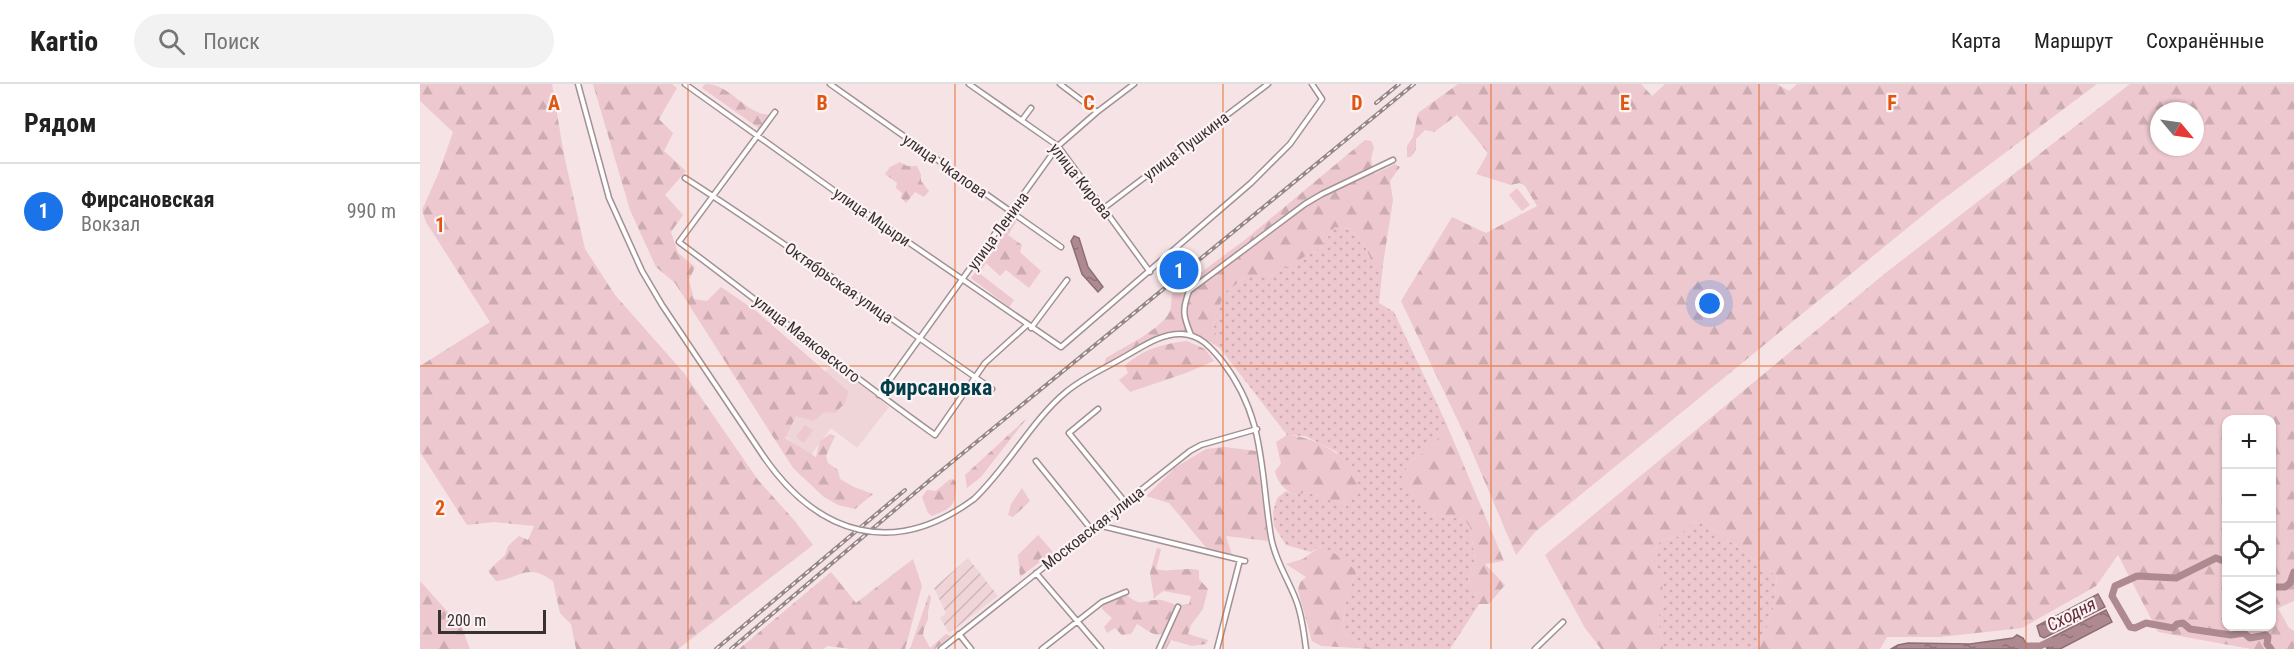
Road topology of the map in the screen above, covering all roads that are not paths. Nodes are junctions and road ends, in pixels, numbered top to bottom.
1 (578, 84) edge
2 (685, 84) edge
3 (830, 84) edge
4 (969, 84) edge
5 (1060, 84) edge
6 (1134, 84) edge
7 (1268, 84) edge
8 (1312, 84) edge
9 (1031, 108) dead end
10 (775, 112) dead end
11 (1097, 112) junction
12 (1022, 120) junction
13 (758, 136) junction
14 (1058, 146) junction
15 (1393, 160) dead end
16 (685, 178) dead end
17 (714, 196) junction
18 (1104, 208) junction
19 (1011, 213) junction
20 (1061, 247) dead end
21 (1149, 272) junction
22 (963, 279) junction
23 (1067, 279) dead end
24 (1029, 327) junction
25 (1191, 336) junction
26 (919, 340) junction
27 (974, 377) junction
28 (992, 389) dead end
29 (879, 395) junction
30 (1098, 409) dead end
31 (1257, 429) junction
32 (1036, 461) dead end
33 (1125, 502) junction
34 (1097, 525) junction
35 (1091, 530) junction
36 (1036, 573) junction
37 (1126, 592) dead end
38 (1178, 607) dead end
39 (1076, 621) junction
40 (1563, 622) dead end
41 (958, 634) junction
42 (941, 649) edge
43 (971, 649) edge
44 (1042, 649) edge
45 (1101, 649) edge
46 (1159, 649) edge
47 (1217, 649) edge
48 (1306, 649) edge
49 (1535, 649) edge

1 - 25 street, bridge
2 - 13 street, улица Мцыри
3 - 19 street, улица Чкалова
4 - 12 street, улица Кирова
5 - 11 street
6 - 11 street, улица Ленина
7 - 18 street, улица Пушкина
8 - 21 street
9 - 12 street
10 - 13 street
11 - 14 street, улица Ленина
12 - 14 street, улица Кирова
13 - 17 street
13 - 22 street, улица Мцыри
14 - 18 street, улица Кирова
14 - 19 street, улица Ленина
15 - 25 street
16 - 17 street, Октябрьская улица
17 - 26 street, Октябрьская улица
17 - 29 street, улица Маяковского
18 - 21 street, улица Кирова
19 - 20 street, улица Чкалова
19 - 22 street, улица Ленина
21 - 24 street, улица Мцыри
22 - 24 street, улица Мцыри
22 - 26 street, улица Ленина
23 - 24 street, улица Маяковского
24 - 27 street, улица Маяковского
25 - 31 street
26 - 27 street, Октябрьская улица
26 - 29 street, улица Ленина
27 - 28 street, Октябрьская улица
27 - 29 street, улица Маяковского
30 - 33 street
31 - 33 street, Московская улица
31 - 48 street
32 - 35 street
33 - 34 street, Московская улица
34 - 35 street, Московская улица
34 - 47 street
35 - 36 street, Московская улица
36 - 39 street
36 - 41 street, Московская улица
37 - 39 street
38 - 46 street
39 - 44 street
39 - 45 street
40 - 49 street
41 - 42 street, Московская улица
41 - 43 street

